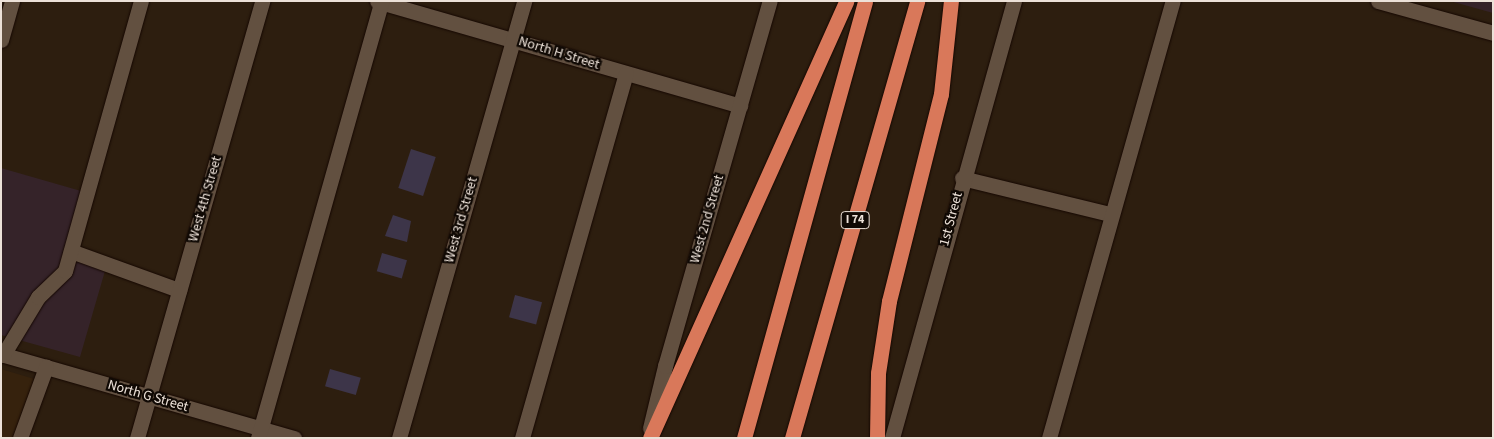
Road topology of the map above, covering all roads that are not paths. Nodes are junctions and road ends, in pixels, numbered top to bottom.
1 (12, 1) edge
2 (141, 1) edge
3 (262, 1) edge
4 (524, 1) edge
5 (770, 1) edge
6 (846, 1) edge
7 (865, 1) edge
8 (917, 1) edge
9 (951, 1) edge
10 (1014, 1) edge
11 (1173, 1) edge
12 (1378, 1) edge
13 (380, 2) edge
14 (1493, 33) edge
15 (513, 39) junction
16 (1, 40) edge
17 (626, 74) junction
18 (740, 106) junction
19 (962, 178) junction
20 (1110, 214) junction
21 (70, 251) junction
22 (179, 290) junction
23 (2, 354) edge
24 (46, 367) junction
25 (149, 396) junction
26 (259, 433) edge
27 (20, 438) edge
28 (137, 438) edge
29 (294, 438) edge
30 (399, 438) edge
31 (522, 438) edge
32 (649, 438) edge
33 (744, 438) edge
34 (792, 438) edge
35 (877, 438) edge
36 (892, 438) edge
37 (1049, 438) edge

1 - 16 street
2 - 21 street
3 - 22 street, West 4th Street
4 - 15 street, West 3rd Street
5 - 18 street, West 2nd Street
6 - 32 highway
7 - 33 highway
8 - 34 highway, I 74
9 - 35 highway
10 - 19 street, 1st Street
11 - 20 street
12 - 14 street
13 - 15 street, North H Street
13 - 26 street
15 - 17 street, North H Street
15 - 30 street, West 3rd Street
17 - 18 street, North H Street
17 - 31 street
18 - 32 street, West 2nd Street
19 - 20 street
19 - 36 street, 1st Street
20 - 37 street
21 - 22 street
21 - 23 street
22 - 25 street, West 4th Street
23 - 24 street, North G Street
24 - 25 street, North G Street
24 - 27 street
25 - 26 street, North G Street
25 - 28 street, West 4th Street
26 - 29 street, North G Street

